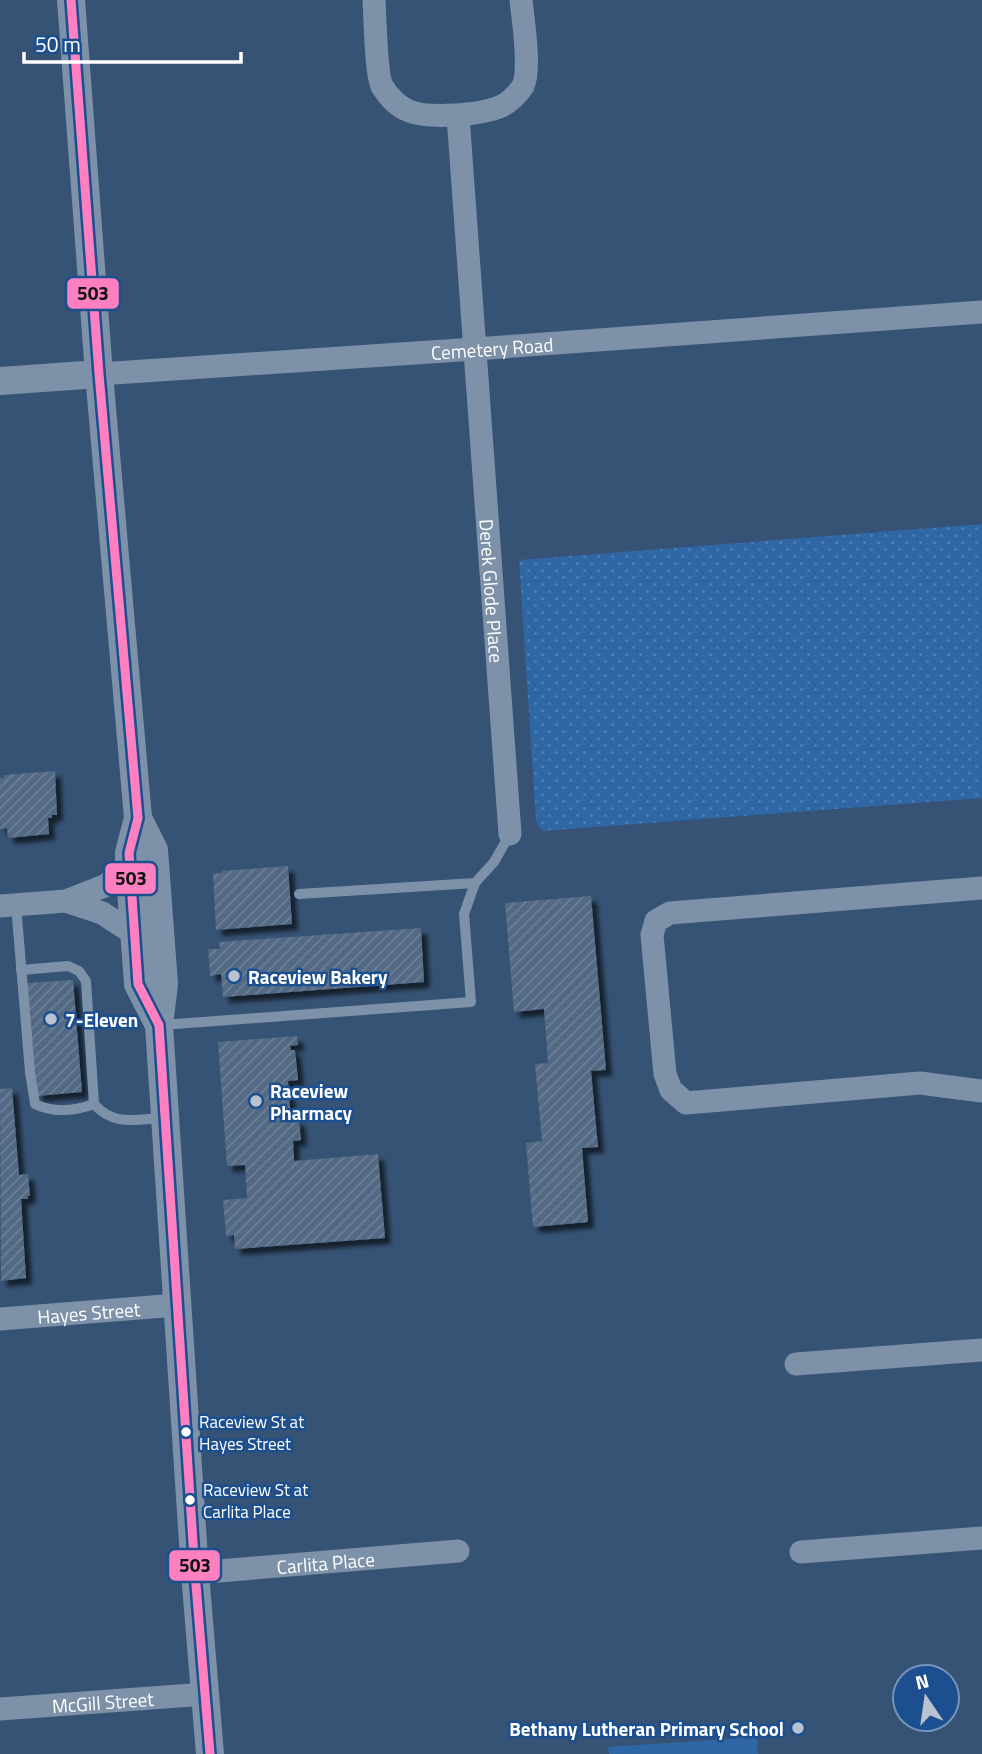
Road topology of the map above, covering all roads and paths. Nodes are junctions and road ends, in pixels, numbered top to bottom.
1 (71, 0) edge
2 (374, 0) edge
3 (521, 0) edge
4 (458, 116) junction
5 (982, 312) edge
6 (475, 349) junction
7 (99, 374) junction
8 (0, 381) edge
9 (138, 818) junction
10 (510, 834) joint
11 (129, 863) junction
12 (475, 883) junction
13 (982, 888) edge
14 (299, 894) dead end
15 (66, 901) junction
16 (8, 905) edge
17 (133, 933) junction
18 (21, 970) junction
19 (159, 1025) junction
20 (982, 1091) edge
21 (94, 1104) junction
22 (165, 1118) junction
23 (177, 1305) junction
24 (0, 1318) edge
25 (982, 1350) edge
26 (796, 1364) dead end
27 (982, 1538) edge
28 (458, 1551) dead end
29 (801, 1552) dead end
30 (195, 1573) junction
31 (206, 1694) junction
32 (0, 1709) edge
33 (210, 1754) edge

1 - 7 street
2 - 4 street
3 - 4 street
4 - 6 street, Derek Glode Place
5 - 6 street, Cemetery Road
6 - 7 street, Cemetery Road
6 - 10 street, Derek Glode Place
7 - 8 street, Cemetery Road
7 - 9 street
9 - 11 street
9 - 19 street
10 - 12 lane
11 - 15 street
11 - 17 street
12 - 14 lane
12 - 19 lane
13 - 20 street
15 - 16 street
15 - 17 street
16 - 18 lane
17 - 19 street
18 - 21 lane
18 - 21 lane
19 - 22 street
21 - 22 lane
22 - 23 street
23 - 24 street, Hayes Street
23 - 30 street
25 - 26 street
27 - 29 street
28 - 30 street, Carlita Place
30 - 31 street
31 - 32 street, McGill Street
31 - 33 street

